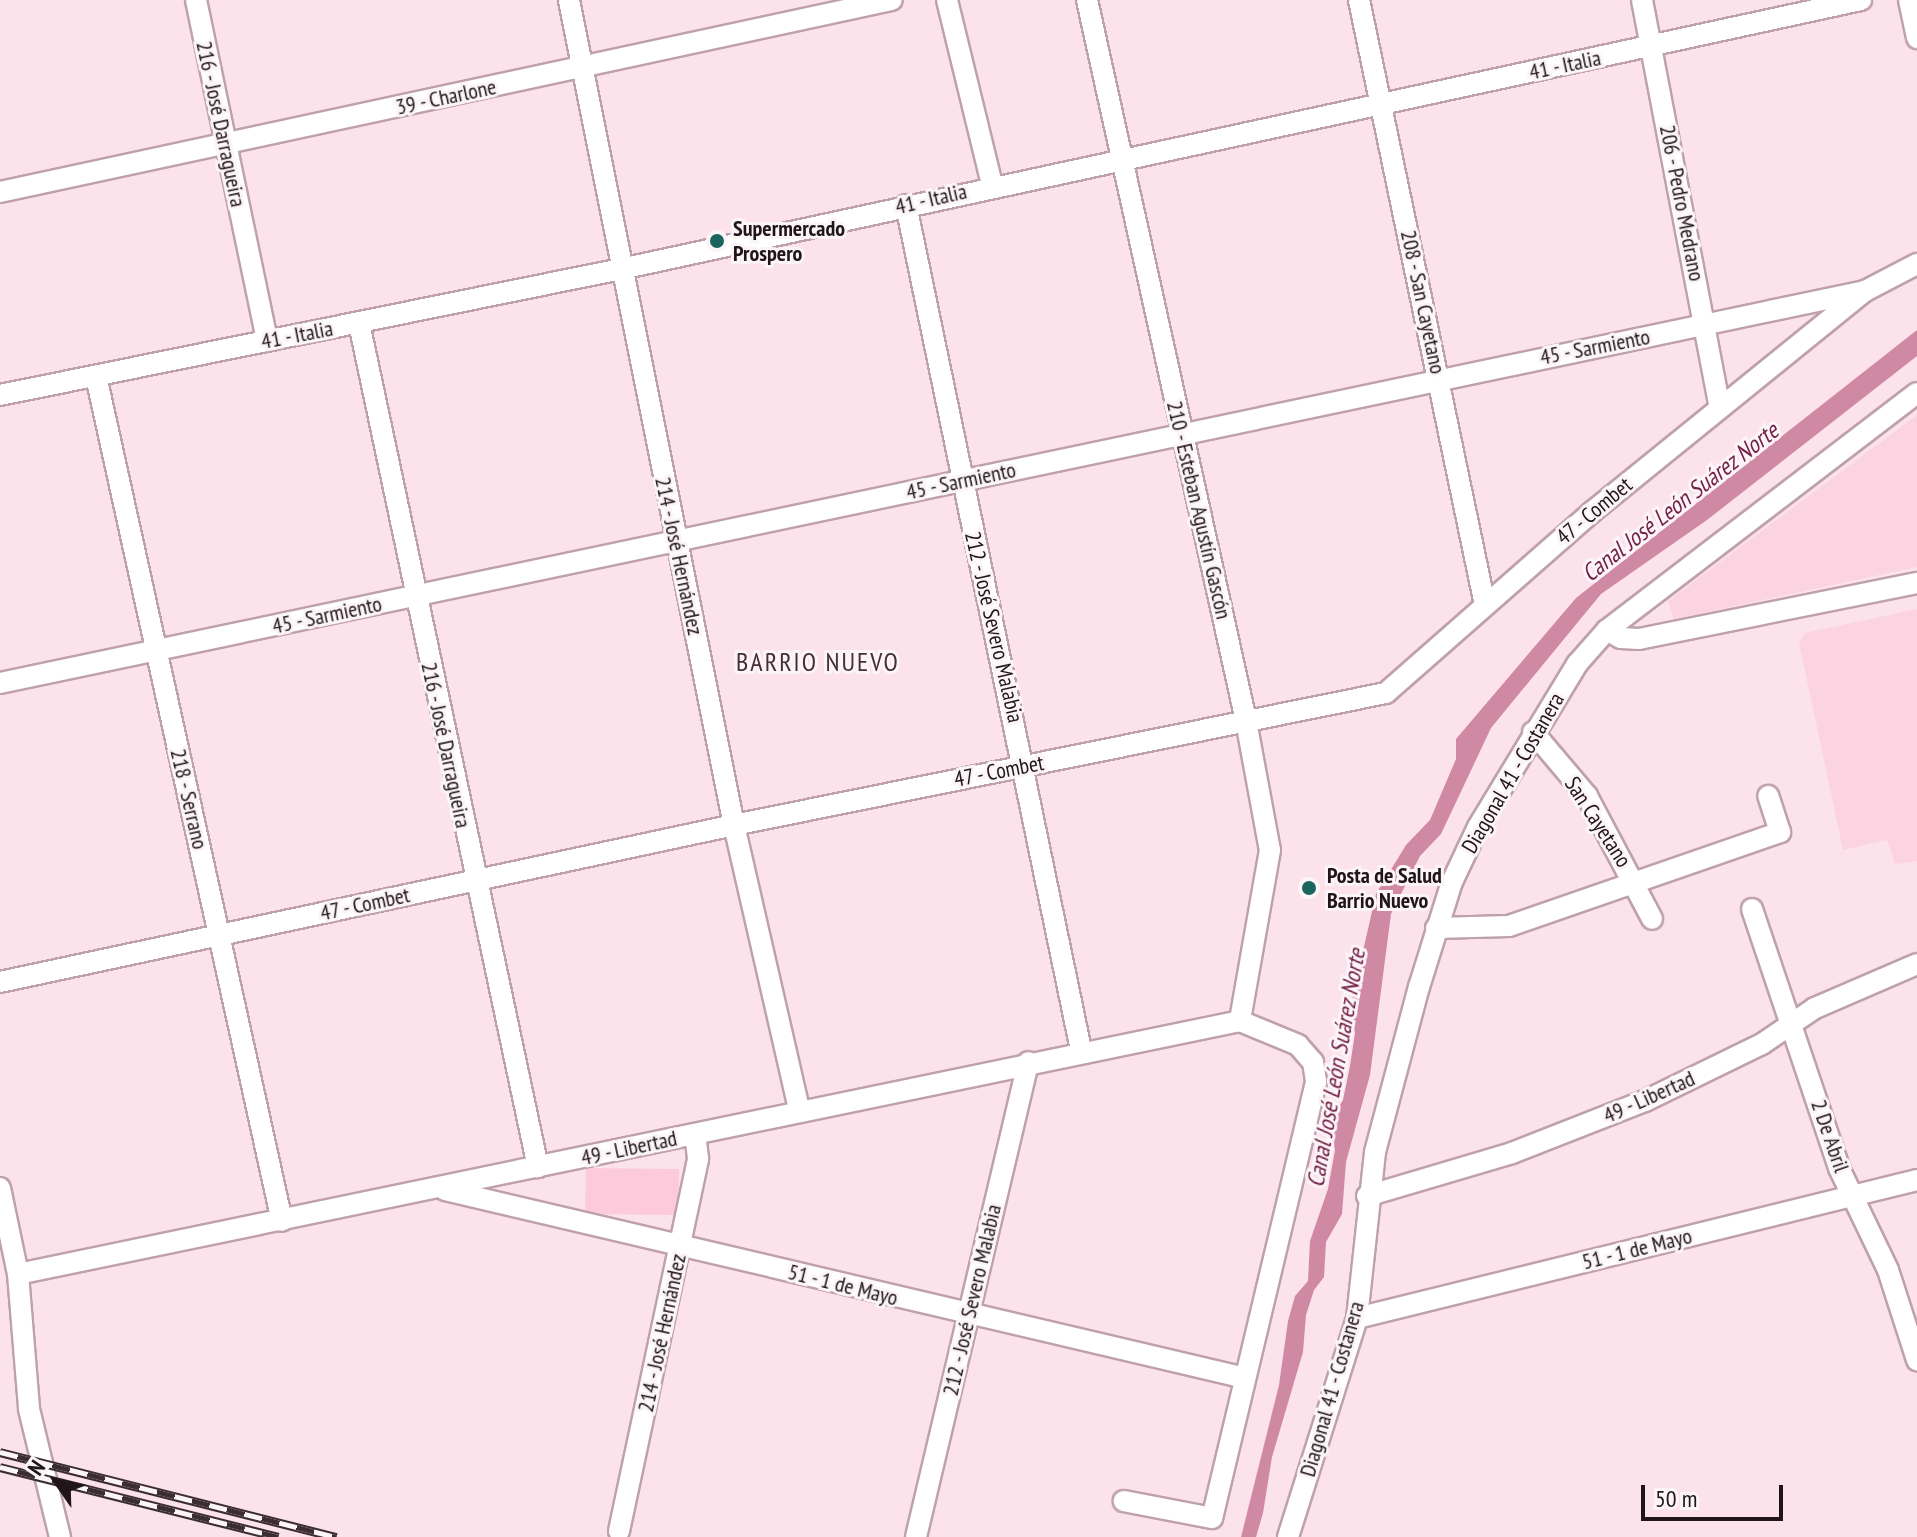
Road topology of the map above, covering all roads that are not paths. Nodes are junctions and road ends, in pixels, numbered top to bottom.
1 (196, 0) edge
2 (569, 0) edge
3 (892, 0) edge
4 (947, 0) edge
5 (1087, 0) edge
6 (1359, 0) edge
7 (1642, 0) edge
8 (1861, 0) edge
9 (1909, 0) edge
10 (1917, 38) edge
11 (1652, 46) junction
12 (582, 68) junction
13 (1381, 105) junction
14 (225, 144) junction
15 (1123, 158) junction
16 (992, 185) junction
17 (0, 192) edge
18 (906, 205) junction
19 (1917, 264) edge
20 (621, 269) junction
21 (1865, 291) junction
22 (359, 323) junction
23 (1705, 325) junction
24 (267, 341) junction
25 (96, 376) junction
26 (1439, 379) junction
27 (1917, 393) edge
28 (0, 395) edge
29 (1720, 407) junction
30 (1181, 433) junction
31 (961, 481) junction
32 (676, 540) junction
33 (1917, 583) edge
34 (416, 596) junction
35 (1485, 605) junction
36 (1607, 630) junction
37 (155, 650) junction
38 (0, 683) edge
39 (1246, 721) junction
40 (1533, 732) junction
41 (1026, 766) junction
42 (1768, 796) dead end
43 (734, 825) junction
44 (1635, 879) junction
45 (474, 881) junction
46 (1752, 909) dead end
47 (1652, 919) dead end
48 (1436, 928) junction
49 (220, 935) junction
50 (1917, 964) edge
51 (0, 982) edge
52 (1240, 1021) junction
53 (1792, 1022) junction
54 (1081, 1050) junction
55 (1028, 1062) junction
56 (799, 1109) junction
57 (695, 1134) junction
58 (538, 1167) junction
59 (1917, 1180) edge
60 (0, 1188) edge
61 (441, 1189) junction
62 (1854, 1195) junction
63 (1367, 1196) junction
64 (282, 1221) junction
65 (680, 1245) junction
66 (18, 1274) junction
67 (967, 1316) junction
68 (1357, 1318) junction
69 (1917, 1360) edge
70 (1245, 1378) junction
71 (1124, 1501) dead end
72 (619, 1531) dead end
73 (60, 1537) edge
74 (916, 1537) edge
75 (1288, 1537) edge

1 - 14 street, 216 - José Darragueira
2 - 12 street, 214 - José Hernández
3 - 12 street, 39 - Charlone
4 - 16 street
5 - 15 street, 210 - Esteban Agustín Gascón
6 - 13 street, 208 - San Cayetano
7 - 11 street, 206 - Pedro Medrano
8 - 11 street, 41 - Italia
9 - 10 street
11 - 13 street, 41 - Italia
11 - 23 street, 206 - Pedro Medrano
12 - 14 street, 39 - Charlone
12 - 20 street, 214 - José Hernández
13 - 15 street, 41 - Italia
13 - 26 street, 208 - San Cayetano
14 - 17 street, 39 - Charlone
14 - 24 street, 216 - José Darragueira
15 - 16 street, 41 - Italia
15 - 30 street, 210 - Esteban Agustín Gascón
16 - 18 street, 41 - Italia
18 - 20 street, 41 - Italia
18 - 31 street, 212 - José Severo Malabia
19 - 21 street, 45 - Sarmiento
20 - 22 street, 41 - Italia
20 - 32 street, 214 - José Hernández
21 - 23 street, 45 - Sarmiento
21 - 29 street, 47 - Combet
22 - 24 street, 41 - Italia
22 - 34 street, 216 - José Darragueira
23 - 26 street, 45 - Sarmiento
23 - 29 street, 206 - Pedro Medrano
24 - 25 street, 41 - Italia
25 - 28 street, 41 - Italia
25 - 37 street, 218 - Serrano
26 - 30 street, 45 - Sarmiento
26 - 35 street, 208 - San Cayetano
27 - 36 street, Diagonal 41 - Costanera
29 - 35 street, 47 - Combet
30 - 31 street, 45 - Sarmiento
30 - 39 street, 210 - Esteban Agustín Gascón
31 - 32 street, 45 - Sarmiento
31 - 41 street, 212 - José Severo Malabia
32 - 34 street, 45 - Sarmiento
32 - 43 street, 214 - José Hernández
33 - 36 street
34 - 37 street, 45 - Sarmiento
34 - 45 street, 216 - José Darragueira
35 - 39 street, 47 - Combet
36 - 40 street, Diagonal 41 - Costanera
37 - 38 street, 45 - Sarmiento
37 - 49 street, 218 - Serrano
39 - 41 street, 47 - Combet
39 - 52 street, 210 - Esteban Agustín Gascón
40 - 44 street, San Cayetano
40 - 48 street, Diagonal 41 - Costanera
41 - 43 street, 47 - Combet
41 - 54 street, 212 - José Severo Malabia
42 - 44 street
43 - 45 street, 47 - Combet
43 - 56 street, 214 - José Hernández
44 - 47 street, San Cayetano
44 - 48 street
45 - 49 street, 47 - Combet
45 - 58 street, 216 - José Darragueira
46 - 53 street, 2 De Abril
48 - 63 street, Diagonal 41 - Costanera
49 - 51 street, 47 - Combet
49 - 64 street, 218 - Serrano
50 - 53 street, 49 - Libertad
52 - 54 street, 49 - Libertad
52 - 70 street
53 - 62 street, 2 De Abril
53 - 63 street, 49 - Libertad
54 - 55 street, 49 - Libertad
55 - 56 street, 49 - Libertad
55 - 67 street, 212 - José Severo Malabia
56 - 57 street, 49 - Libertad
57 - 58 street, 49 - Libertad
57 - 65 street, 214 - José Hernández
58 - 61 street, 49 - Libertad
59 - 62 street, 51 - 1 de Mayo
60 - 66 street
61 - 64 street, 49 - Libertad
61 - 65 street, 51 - 1 de Mayo
62 - 68 street, 51 - 1 de Mayo
62 - 69 street, 2 De Abril
63 - 68 street, Diagonal 41 - Costanera
64 - 66 street, 49 - Libertad
65 - 67 street, 51 - 1 de Mayo
65 - 72 street, 214 - José Hernández
66 - 73 street
67 - 70 street, 51 - 1 de Mayo
67 - 74 street, 212 - José Severo Malabia
68 - 75 street, Diagonal 41 - Costanera
70 - 71 street

